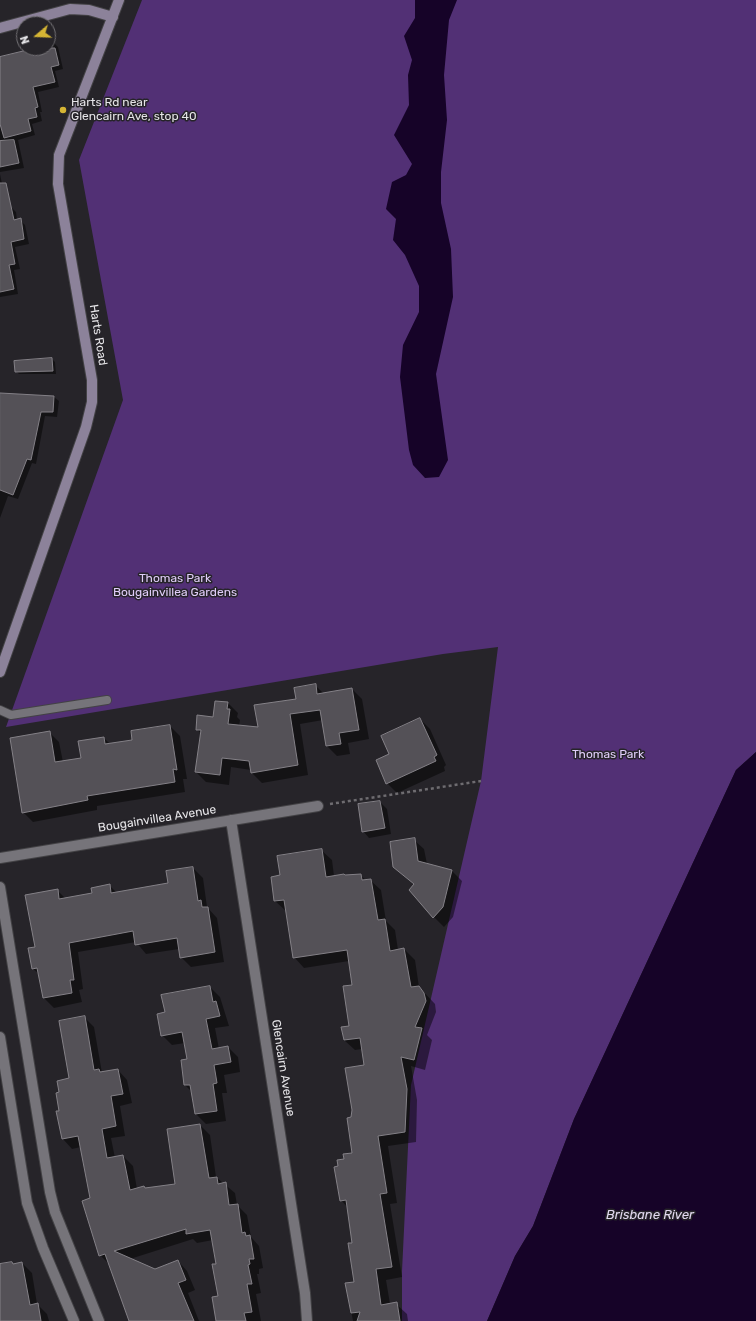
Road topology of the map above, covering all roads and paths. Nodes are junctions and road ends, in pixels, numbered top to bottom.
1 (119, 0) edge
2 (113, 17) junction
3 (0, 28) edge
4 (0, 672) edge
5 (107, 700) dead end
6 (0, 710) edge
7 (481, 781) dead end
8 (335, 803) dead end
9 (318, 806) dead end
10 (232, 820) junction
11 (0, 858) edge
12 (0, 887) edge
13 (0, 1037) edge
14 (74, 1321) edge
15 (99, 1321) edge
16 (307, 1321) edge

1 - 2 street, Harts Road
2 - 3 street
2 - 4 street, Harts Road
5 - 6 lane
7 - 8 path
9 - 10 street, Bougainvillea Avenue
10 - 11 street, Bougainvillea Avenue
10 - 16 street, Glencairn Avenue
12 - 15 street
13 - 14 street

